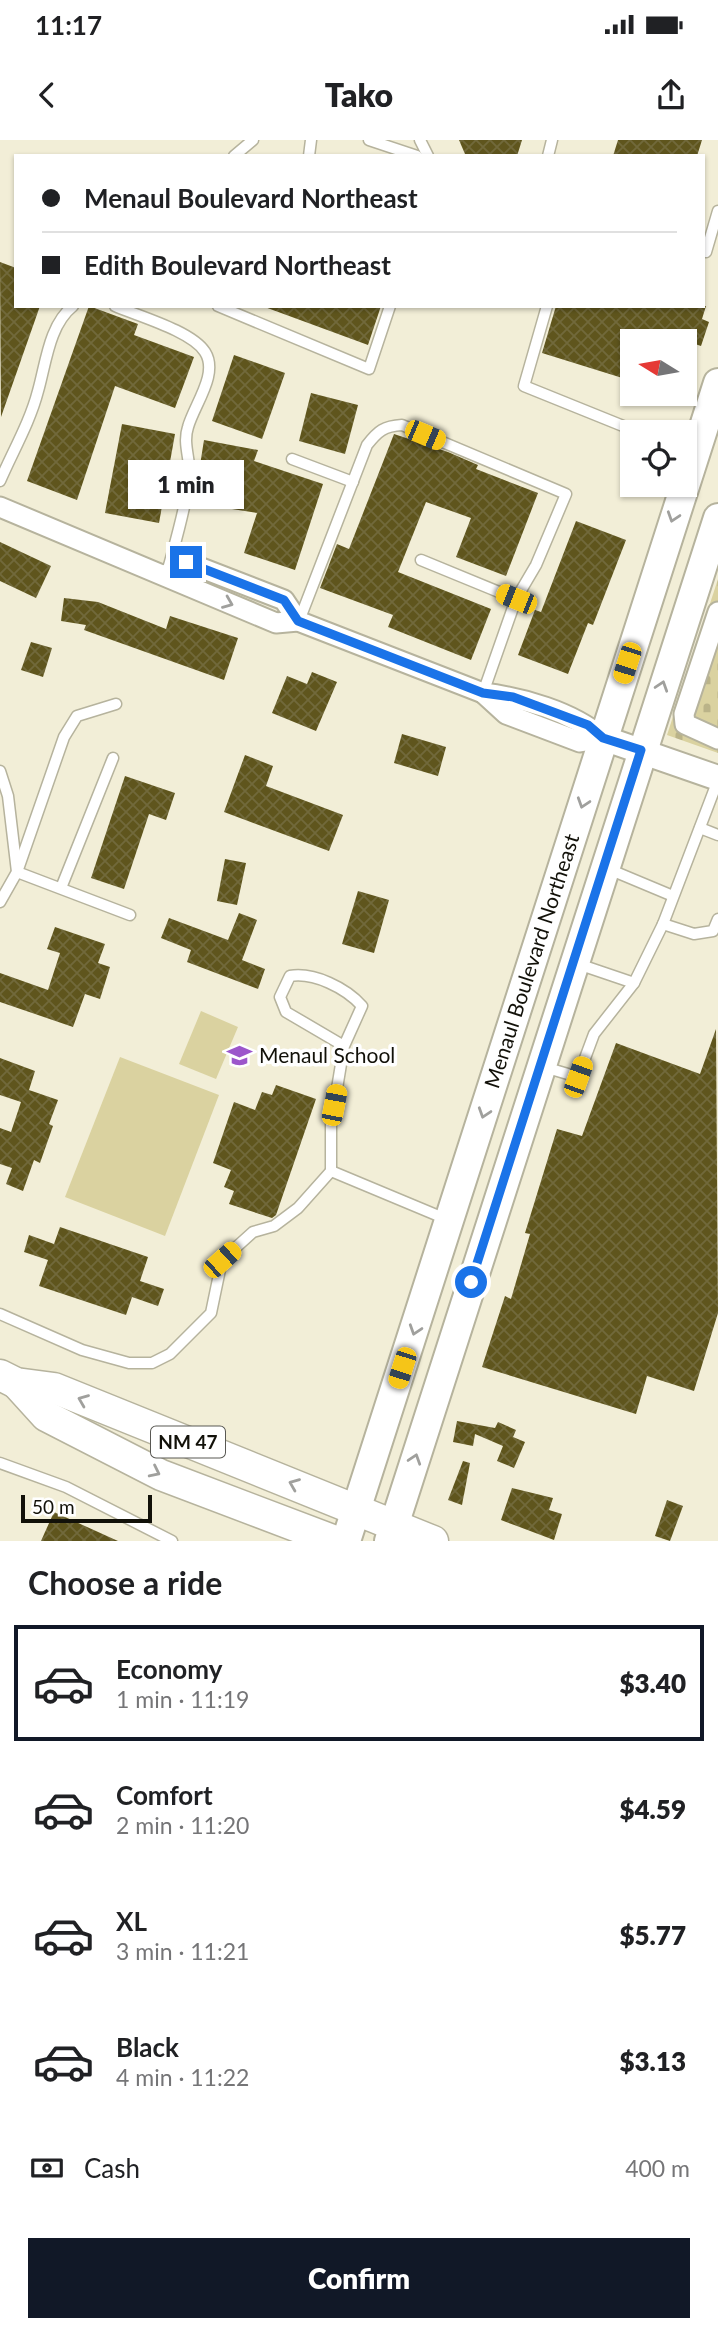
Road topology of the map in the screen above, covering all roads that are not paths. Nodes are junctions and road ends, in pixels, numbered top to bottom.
1 (253, 140) edge
2 (369, 140) edge
3 (236, 154) edge
4 (411, 154) edge
5 (718, 211) edge
6 (705, 251) edge
7 (718, 256) edge
8 (71, 308) edge
9 (120, 308) edge
10 (223, 308) edge
11 (389, 308) edge
12 (546, 308) edge
13 (718, 383) edge
14 (620, 425) edge
15 (697, 434) edge
16 (292, 459) dead end
17 (0, 481) edge
18 (353, 482) junction
19 (676, 497) edge
20 (0, 507) edge
21 (718, 518) edge
22 (421, 560) dead end
23 (166, 575) junction
24 (516, 599) junction
25 (718, 612) edge
26 (298, 621) junction
27 (483, 693) junction
28 (116, 704) dead end
29 (603, 738) junction
30 (718, 739) edge
31 (641, 750) junction
32 (113, 758) dead end
33 (0, 771) edge
34 (718, 779) edge
35 (700, 828) junction
36 (718, 835) edge
37 (604, 867) junction
38 (17, 872) junction
39 (61, 888) junction
40 (673, 896) junction
41 (0, 902) edge
42 (130, 915) dead end
43 (718, 919) edge
44 (663, 924) junction
45 (573, 962) junction
46 (634, 983) junction
47 (344, 1046) junction
48 (540, 1066) junction
49 (331, 1171) junction
50 (450, 1220) junction
51 (487, 1232) junction
52 (0, 1314) edge
53 (8, 1379) edge
54 (0, 1463) edge
55 (357, 1509) junction
56 (392, 1533) edge
57 (172, 1541) edge
58 (335, 1541) edge
59 (346, 1541) edge
60 (433, 1541) edge

1 - 3 lane
2 - 4 lane
5 - 6 lane
6 - 7 lane
8 - 17 lane
9 - 23 lane
10 - 11 lane
12 - 14 lane
13 - 15 main road, Menaul Boulevard Northeast
16 - 18 lane
18 - 24 lane
18 - 26 lane
19 -> 29 main road, Menaul Boulevard Northeast
20 - 23 street
31 -> 21 main road, Menaul Boulevard Northeast
22 - 24 lane
23 - 26 street
24 - 27 lane
25 - 30 street
26 - 27 street
27 - 29 street
28 - 38 lane
29 - 31 street
29 -> 50 main road, Menaul Boulevard Northeast
31 - 34 street
31 - 37 main road, Menaul Boulevard Northeast
32 - 39 lane
33 - 38 lane
34 - 35 lane
35 - 36 lane
35 - 40 lane
37 - 40 lane
37 - 45 main road, Menaul Boulevard Northeast
38 - 39 lane
38 - 41 lane
39 - 42 lane
40 - 44 lane
43 - 44 lane
44 - 46 lane
45 - 46 lane
45 - 48 main road, Menaul Boulevard Northeast
46 - 48 lane
47 - 47 lane
47 - 49 lane
48 - 51 main road, Menaul Boulevard Northeast
49 - 50 lane
49 - 52 lane
50 - 51 main road
50 -> 55 main road, Menaul Boulevard Northeast
56 -> 51 main road, Menaul Boulevard Northeast
55 -> 53 main road, NM 47
53 -> 58 main road, NM 47
54 - 57 lane
55 - 56 main road, NM 47
55 - 59 main road, Menaul Boulevard Northeast
56 - 60 main road, NM 47

